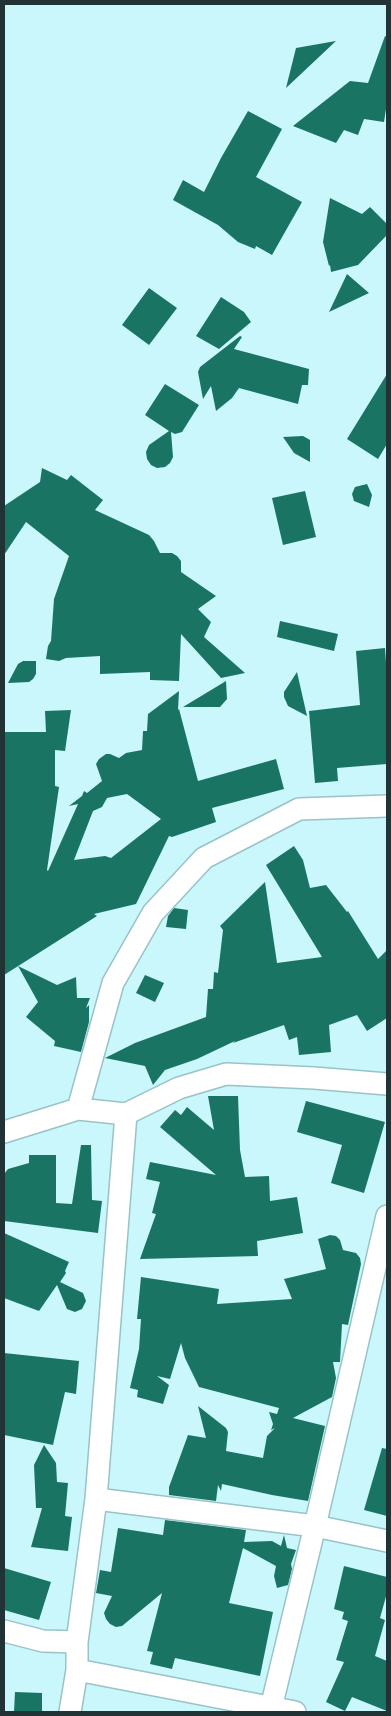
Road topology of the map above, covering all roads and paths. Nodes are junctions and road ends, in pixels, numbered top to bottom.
1 (387, 806) edge
2 (387, 1084) edge
3 (78, 1109) junction
4 (126, 1114) junction
5 (4, 1132) edge
6 (387, 1216) edge
7 (96, 1498) junction
8 (315, 1526) junction
9 (387, 1540) edge
10 (4, 1631) edge
11 (77, 1642) junction
12 (77, 1670) junction
13 (270, 1710) edge
14 (70, 1712) edge
15 (295, 1712) edge

1 - 3 street
2 - 4 street
3 - 4 street
3 - 5 street
4 - 7 street
6 - 8 street
7 - 8 street
7 - 11 street
8 - 9 street
8 - 13 street
10 - 11 street
11 - 12 street
12 - 13 street
12 - 14 street
13 - 15 street

